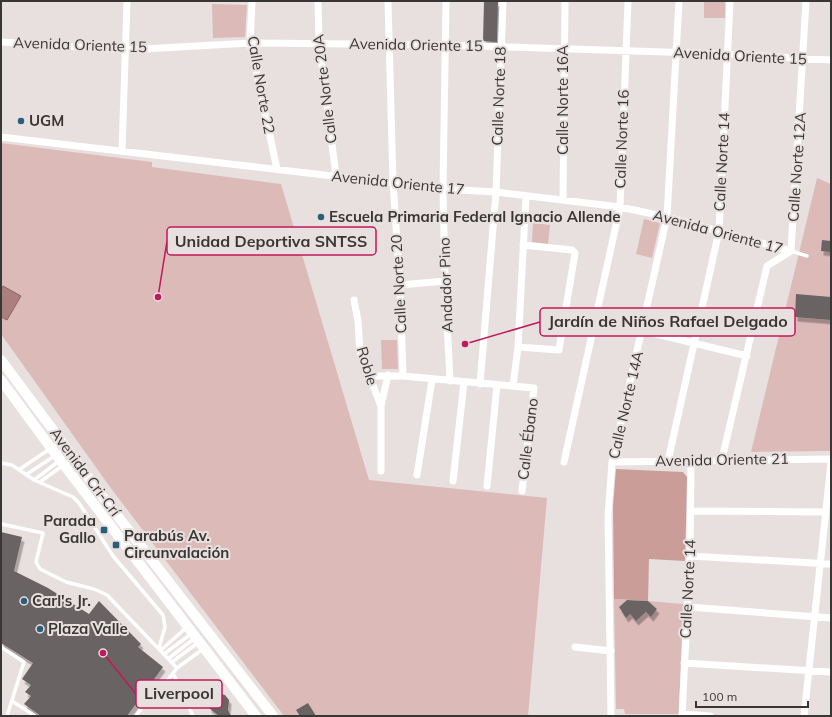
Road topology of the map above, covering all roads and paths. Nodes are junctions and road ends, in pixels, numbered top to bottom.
1 (127, 1) edge
2 (252, 1) edge
3 (318, 1) edge
4 (388, 1) edge
5 (446, 1) edge
6 (503, 1) edge
7 (565, 1) edge
8 (628, 1) edge
9 (679, 1) edge
10 (730, 1) edge
11 (806, 1) edge
12 (1, 42) edge
13 (250, 43) junction
14 (319, 43) junction
15 (389, 45) junction
16 (445, 45) junction
17 (501, 47) junction
18 (126, 50) junction
19 (563, 50) junction
20 (626, 52) junction
21 (676, 53) junction
22 (728, 54) junction
23 (804, 58) junction
24 (831, 60) edge
25 (1, 137) edge
26 (122, 150) junction
27 (277, 169) junction
28 (336, 176) junction
29 (393, 182) junction
30 (443, 189) junction
31 (496, 192) junction
32 (526, 196) junction
33 (562, 200) junction
34 (620, 207) junction
35 (667, 217) junction
36 (719, 231) junction
37 (523, 245) junction
38 (792, 251) junction
39 (807, 256) dead end
40 (445, 281) junction
41 (400, 285) junction
42 (354, 300) dead end
43 (595, 319) junction
44 (642, 330) junction
45 (695, 342) junction
46 (518, 347) junction
47 (747, 356) junction
48 (1, 360) edge
49 (388, 375) junction
50 (369, 376) junction
51 (403, 376) junction
52 (1, 380) edge
53 (432, 380) junction
54 (450, 381) junction
55 (464, 382) junction
56 (480, 384) junction
57 (497, 385) junction
58 (513, 386) junction
59 (4, 390) edge
60 (381, 406) junction
61 (63, 444) junction
62 (58, 457) junction
63 (73, 458) junction
64 (722, 459) junction
65 (831, 459) edge
66 (668, 461) junction
67 (691, 461) junction
68 (564, 462) dead end
69 (612, 462) junction
70 (1, 463) edge
71 (831, 463) edge
72 (20, 469) junction
73 (381, 471) dead end
74 (27, 474) junction
75 (417, 475) dead end
76 (34, 480) junction
77 (453, 481) dead end
78 (40, 482) junction
79 (78, 482) junction
80 (487, 486) dead end
81 (522, 491) dead end
82 (102, 496) junction
83 (691, 511) junction
84 (824, 512) junction
85 (1, 524) edge
86 (690, 556) junction
87 (819, 563) junction
88 (831, 564) edge
89 (688, 607) junction
90 (814, 617) junction
91 (831, 618) edge
92 (195, 638) junction
93 (1, 647) edge
94 (575, 647) dead end
95 (160, 649) junction
96 (611, 651) junction
97 (164, 654) junction
98 (169, 658) junction
99 (172, 662) junction
100 (684, 662) junction
101 (177, 668) junction
102 (810, 670) junction
103 (831, 672) edge
104 (173, 673) junction
105 (12, 701) junction
106 (682, 715) edge
107 (7, 716) edge
108 (35, 716) edge
109 (136, 716) edge
110 (193, 716) edge
111 (256, 716) edge
112 (273, 716) edge
113 (612, 716) edge
114 (710, 716) edge
115 (804, 716) edge

1 - 18 street
2 - 13 street, Calle Norte 22
3 - 14 street, Calle Norte 20A
4 - 15 street, Calle Norte 20
5 - 16 street, Andador Pino
6 - 17 street, Calle Norte 18
7 - 19 street, Calle Norte 16A
8 - 20 street, Calle Norte 16
9 - 21 street, Calle Norte 14A
10 - 22 street, Calle Norte 14
11 - 23 street, Calle Norte 12A
12 - 18 street, Avenida Oriente 15
13 - 14 street, Avenida Oriente 15
13 - 18 street, Avenida Oriente 15
13 - 27 street, Calle Norte 22
14 - 15 street, Avenida Oriente 15
14 - 28 street, Calle Norte 20A
15 - 16 street, Avenida Oriente 15
15 - 29 street, Calle Norte 20
16 - 17 street, Avenida Oriente 15
16 - 30 street, Andador Pino
17 - 19 street, Avenida Oriente 15
17 - 31 street, Calle Norte 18
18 - 26 street
19 - 20 street, Avenida Oriente 15
19 - 33 street, Calle Norte 16A
20 - 21 street, Avenida Oriente 15
20 - 34 street, Calle Norte 16
21 - 22 street, Avenida Oriente 15
21 - 35 street, Calle Norte 14A
22 - 23 street, Avenida Oriente 15
22 - 36 street, Calle Norte 14
23 - 24 street, Avenida Oriente 15
23 - 38 street, Calle Norte 12A
25 - 26 street, Avenida Oriente 17
26 - 27 street, Avenida Oriente 17
27 - 28 street, Avenida Oriente 17
28 - 29 street, Avenida Oriente 17
29 - 30 street, Avenida Oriente 17
29 - 41 street, Calle Norte 20
30 - 31 street, Avenida Oriente 17
30 - 40 street, Andador Pino
31 - 32 street, Avenida Oriente 17
31 - 56 street, Calle Norte 18
32 - 33 street, Avenida Oriente 17
32 - 37 street
33 - 34 street, Avenida Oriente 17
34 - 35 street, Avenida Oriente 17
34 - 43 street, Calle Norte 16
35 - 36 street, Avenida Oriente 17
35 - 44 street, Calle Norte 14A
36 - 38 street, Avenida Oriente 17
36 - 45 street, Calle Norte 14
37 - 46 street
37 - 46 street
38 - 39 lane
38 - 47 street
40 - 41 street
40 - 54 street, Andador Pino
41 - 51 street, Calle Norte 20
42 - 50 street, Roble
43 - 44 street
43 - 68 street, Calle Norte 16
44 - 45 street
44 - 69 street, Calle Norte 14A
45 - 47 street
45 - 66 street, Calle Norte 14
46 - 58 street
47 - 64 street
48 - 61 main road, Avenida Cri-Crí
49 - 50 street
49 - 51 street
49 - 60 street
50 - 60 street, Roble
51 - 53 street
52 - 59 main road, Avenida Cri-Crí
53 - 54 street
53 - 75 street
54 - 55 street
55 - 56 street
55 - 77 street
56 - 57 street
57 - 58 street
57 - 80 street
58 - 81 street, Calle Ébano
59 - 62 main road, Avenida Cri-Crí
60 - 73 street
61 - 62 lane
61 - 62 lane
61 - 63 main road, Avenida Cri-Crí
62 - 63 lane
62 - 72 lane
62 - 74 lane
62 - 76 lane
62 - 78 lane
62 - 79 main road, Avenida Cri-Crí
63 - 82 main road, Avenida Cri-Crí
64 - 65 street, Avenida Oriente 21
64 - 67 street, Avenida Oriente 21
66 - 67 street, Avenida Oriente 21
66 - 69 street, Avenida Oriente 21
67 - 83 street, Calle Norte 14
69 - 96 street, Calle Norte 14A
70 - 72 lane
71 - 84 street
72 - 74 lane
74 - 76 lane
76 - 78 lane
78 - 95 lane
79 - 82 main road
79 - 92 main road, Avenida Cri-Crí
82 - 112 main road, Avenida Cri-Crí
83 - 84 street
83 - 86 street, Calle Norte 14
84 - 87 street
85 - 95 lane
86 - 87 street
86 - 89 street, Calle Norte 14
87 - 88 street
87 - 90 street
89 - 90 street
89 - 100 street, Calle Norte 14
90 - 91 street
90 - 102 street
92 - 95 lane
92 - 97 lane
92 - 98 lane
92 - 99 lane
92 - 101 lane
92 - 111 main road, Avenida Cri-Crí
93 - 105 lane
94 - 96 street
95 - 97 lane
96 - 113 street, Calle Norte 14A
97 - 98 lane
98 - 99 lane
99 - 101 lane
100 - 102 street
100 - 106 street, Calle Norte 14
101 - 104 lane
102 - 103 street
102 - 115 street
104 - 109 lane
104 - 110 lane
105 - 107 lane
105 - 108 lane
106 - 114 street

